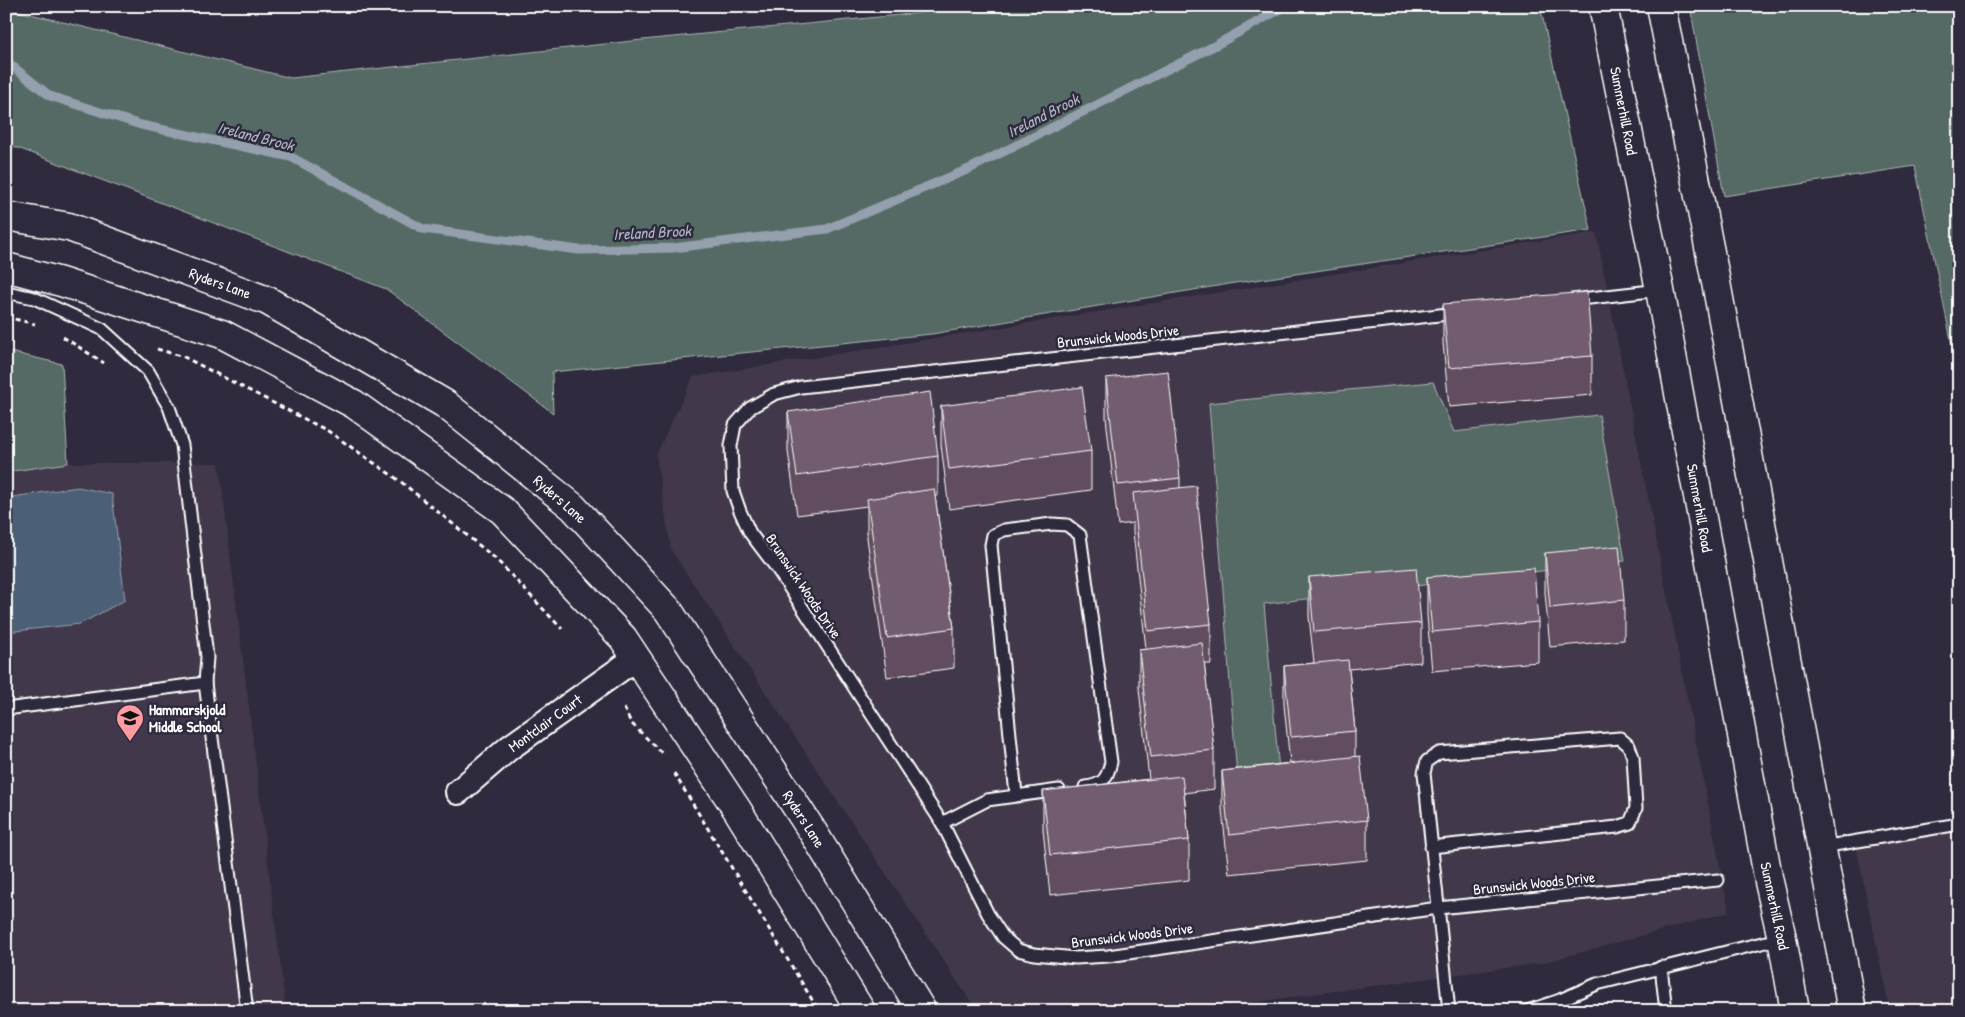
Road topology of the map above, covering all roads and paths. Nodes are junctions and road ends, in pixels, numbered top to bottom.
1 (1603, 6) edge
2 (1661, 6) edge
3 (6, 216) edge
4 (6, 267) edge
5 (1660, 290) junction
6 (6, 292) edge
7 (1561, 302) edge
8 (1472, 312) edge
9 (6, 317) edge
10 (39, 325) dead end
11 (55, 332) dead end
12 (153, 348) dead end
13 (108, 365) dead end
14 (562, 629) dead end
15 (636, 658) junction
16 (205, 683) junction
17 (624, 708) dead end
18 (6, 709) edge
19 (663, 754) dead end
20 (673, 770) dead end
21 (458, 792) dead end
22 (1016, 795) junction
23 (942, 823) junction
24 (1959, 824) edge
25 (1822, 846) junction
26 (1431, 847) junction
27 (1718, 880) dead end
28 (1438, 908) junction
29 (1782, 938) junction
30 (1660, 968) junction
31 (247, 1011) edge
32 (819, 1011) edge
33 (861, 1011) edge
34 (922, 1011) edge
35 (1449, 1011) edge
36 (1528, 1011) edge
37 (1666, 1011) edge
38 (1795, 1011) edge
39 (1852, 1011) edge

1 - 5 main road, Summerhill Road
2 - 25 main road
3 - 34 main road, Ryders Lane
4 - 15 main road
5 - 7 lane
5 - 29 main road, Summerhill Road
6 - 16 lane
8 - 23 lane, Brunswick Woods Drive
9 - 10 path
11 - 13 path
12 - 14 path
15 - 21 street, Montclair Court
15 - 33 main road
16 - 18 lane
16 - 31 lane
17 - 19 path
20 - 32 path
22 - 22 lane
22 - 23 lane
23 - 28 lane, Brunswick Woods Drive
24 - 25 lane
25 - 39 main road
26 - 26 lane
26 - 28 lane
27 - 28 lane, Brunswick Woods Drive
28 - 35 lane
29 - 30 lane
29 - 38 main road, Summerhill Road
30 - 36 lane
30 - 37 lane

